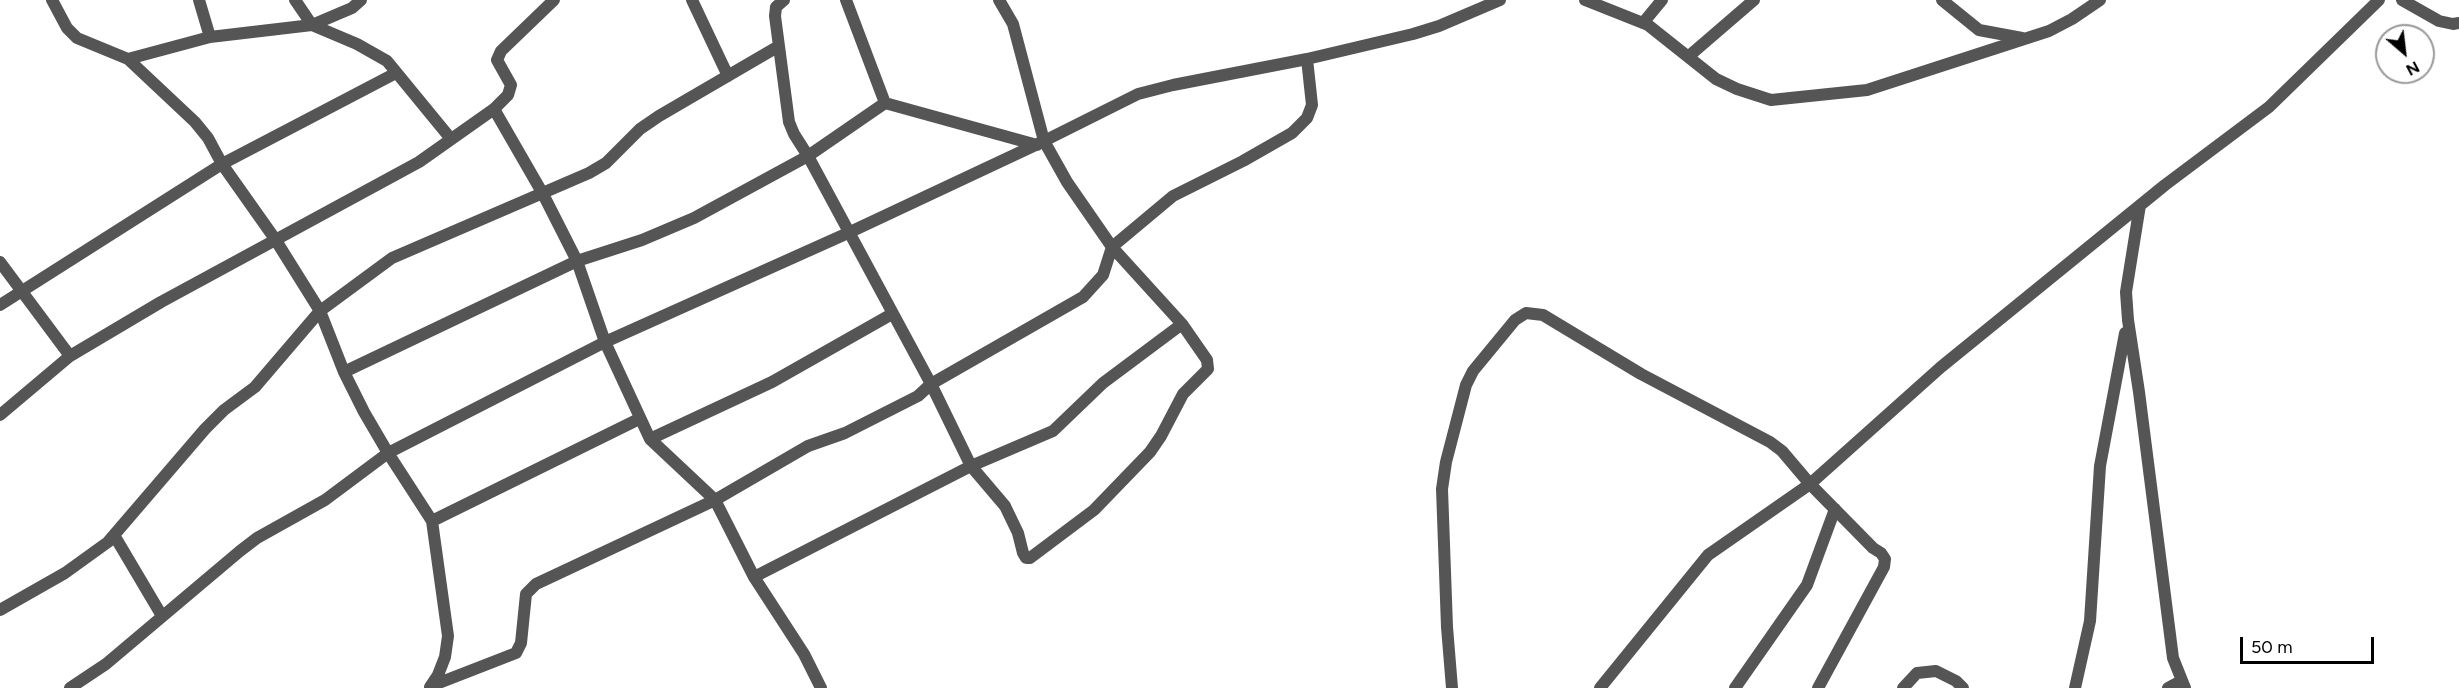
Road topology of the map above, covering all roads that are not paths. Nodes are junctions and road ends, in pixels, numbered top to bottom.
1 (52, 0) edge
2 (199, 0) edge
3 (295, 0) edge
4 (361, 0) edge
5 (554, 0) edge
6 (692, 0) edge
7 (784, 0) edge
8 (846, 0) edge
9 (999, 0) edge
10 (1500, 0) edge
11 (1584, 0) edge
12 (1662, 0) edge
13 (1754, 0) edge
14 (1942, 0) edge
15 (2099, 0) edge
16 (2379, 0) edge
17 (2402, 0) edge
18 (1643, 23) junction
19 (2459, 23) edge
20 (312, 25) junction
21 (210, 37) junction
22 (2024, 38) junction
23 (779, 46) junction
24 (1689, 56) junction
25 (1306, 58) junction
26 (128, 59) junction
27 (396, 73) junction
28 (728, 76) junction
29 (885, 102) junction
30 (494, 109) junction
31 (452, 139) junction
32 (1041, 143) junction
33 (808, 156) junction
34 (222, 164) junction
35 (543, 194) junction
36 (2140, 205) junction
37 (848, 233) junction
38 (275, 239) junction
39 (1113, 247) junction
40 (577, 261) junction
41 (0, 262) edge
42 (22, 291) junction
43 (0, 305) edge
44 (320, 311) junction
45 (892, 314) junction
46 (2128, 320) junction
47 (1182, 324) junction
48 (605, 342) junction
49 (70, 356) junction
50 (344, 372) junction
51 (931, 384) junction
52 (0, 415) edge
53 (639, 419) junction
54 (650, 439) junction
55 (388, 453) junction
56 (971, 466) junction
57 (1810, 484) junction
58 (715, 500) junction
59 (1835, 508) junction
60 (432, 521) junction
61 (114, 535) junction
62 (754, 577) junction
63 (0, 610) edge
64 (162, 616) junction
65 (2183, 685) edge
66 (430, 687) edge
67 (1739, 687) edge
68 (70, 688) edge
69 (821, 688) edge
70 (1452, 688) edge
71 (1600, 688) edge
72 (1818, 688) edge
73 (1903, 688) edge
74 (1963, 688) edge
75 (2075, 688) edge
76 (2168, 688) edge

1 - 26 street
2 - 21 street
3 - 20 street
4 - 20 street
5 - 30 street
6 - 28 street
7 - 23 street
8 - 29 street
9 - 32 street
10 - 25 street
11 - 18 street
12 - 18 street
13 - 24 street
14 - 22 street
15 - 22 street
16 - 36 street
17 - 19 street
18 - 24 street
20 - 21 street
20 - 27 street
21 - 26 street
22 - 24 street
23 - 28 street
23 - 33 street
25 - 32 street
25 - 39 street
26 - 34 street
27 - 31 street
27 - 34 street
28 - 35 street
29 - 32 street
29 - 33 street
30 - 31 street
30 - 35 street
31 - 38 street
32 - 37 street
32 - 39 street
33 - 37 street
33 - 40 street
34 - 38 street
34 - 42 street
35 - 40 street
35 - 44 street
36 - 46 street
36 - 57 street
37 - 45 street
37 - 48 street
38 - 44 street
38 - 49 street
39 - 47 street
39 - 51 street
40 - 48 street
40 - 50 street
41 - 42 street
42 - 43 street
42 - 49 street
44 - 50 street
44 - 61 street
45 - 51 street
45 - 54 street
46 - 65 street
46 - 75 street
47 - 56 street
47 - 56 street
48 - 53 street
48 - 55 street
49 - 52 street
50 - 55 street
51 - 56 street
51 - 58 street
53 - 54 street
53 - 60 street
54 - 58 street
55 - 60 street
55 - 64 street
56 - 62 street
57 - 59 street
57 - 70 street
57 - 71 street
58 - 62 street
58 - 66 street
59 - 67 street
59 - 72 street
60 - 66 street
61 - 63 street
61 - 64 street
62 - 69 street
64 - 68 street
65 - 76 street
73 - 74 street

